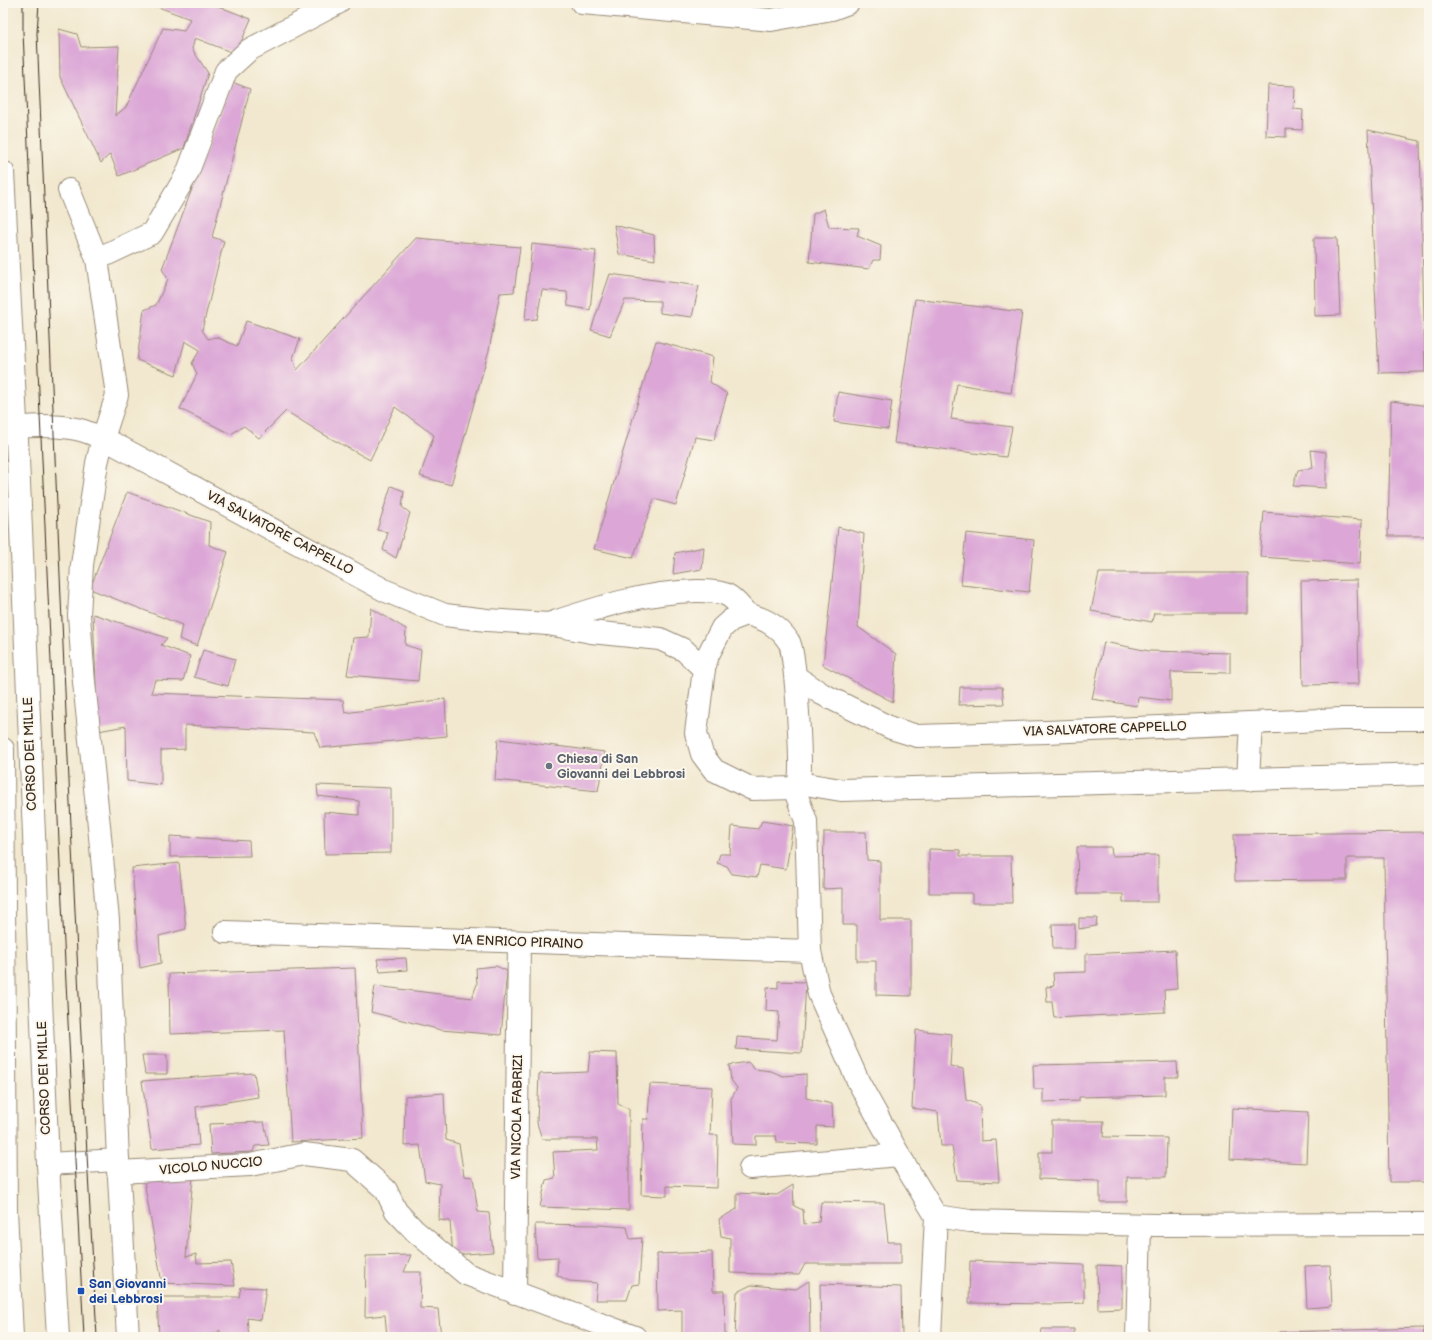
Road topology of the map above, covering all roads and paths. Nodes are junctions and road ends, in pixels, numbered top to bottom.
1 (338, 3) edge
2 (582, 3) edge
3 (848, 3) edge
4 (3, 172) edge
5 (69, 190) dead end
6 (97, 259) junction
7 (10, 431) edge
8 (103, 438) junction
9 (748, 614) junction
10 (548, 624) junction
11 (704, 669) junction
12 (796, 677) junction
13 (1429, 719) edge
14 (1251, 723) junction
15 (3, 749) edge
16 (1429, 774) edge
17 (1248, 780) junction
18 (796, 785) junction
19 (225, 932) dead end
20 (520, 942) junction
21 (810, 951) junction
22 (4, 979) edge
23 (899, 1155) junction
24 (48, 1164) junction
25 (118, 1166) junction
26 (750, 1168) dead end
27 (936, 1216) junction
28 (1429, 1224) edge
29 (1140, 1225) junction
30 (515, 1293) junction
31 (12, 1337) edge
32 (58, 1337) edge
33 (128, 1337) edge
34 (635, 1337) edge
35 (930, 1337) edge
36 (1137, 1337) edge

1 - 6 street
2 - 3 street
4 - 7 street, CORSO DEI MILLE
5 - 6 street
6 - 8 street
7 - 8 street, VIA SALVATORE CAPPELLO
7 - 24 street, CORSO DEI MILLE
8 - 10 street, VIA SALVATORE CAPPELLO
8 - 25 street
9 - 10 street, VIA SALVATORE CAPPELLO
9 - 11 street
9 - 12 street
10 - 11 street, VIA SALVATORE CAPPELLO
11 - 18 street
12 - 14 street, VIA SALVATORE CAPPELLO
12 - 18 street
13 - 14 street, VIA SALVATORE CAPPELLO
14 - 17 street
15 - 22 street
16 - 17 street
17 - 18 street
18 - 21 street
19 - 20 street, VIA ENRICO PIRAINO
20 - 21 street, VIA ENRICO PIRAINO
20 - 30 street, VIA NICOLA FABRIZI
21 - 23 street
22 - 31 street
23 - 26 street
23 - 27 street
24 - 25 street, VICOLO NUCCIO
24 - 32 street, CORSO DEI MILLE
25 - 30 street, VICOLO NUCCIO
25 - 33 street
27 - 29 street
27 - 35 street
28 - 29 street
29 - 36 street
30 - 34 street, VICOLO NUCCIO

